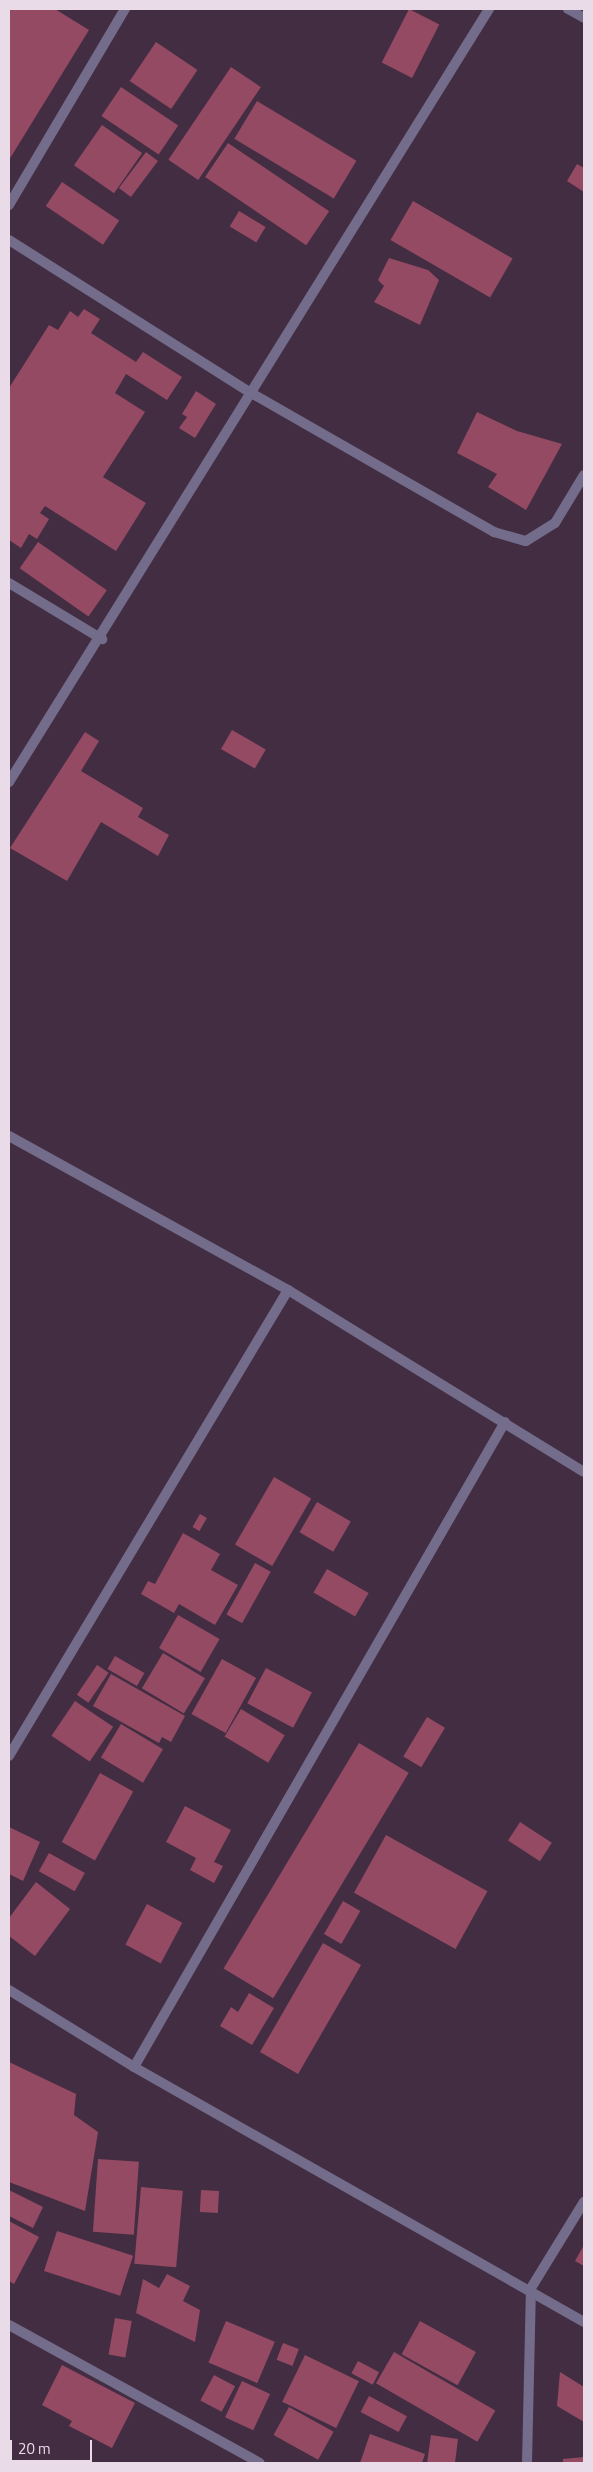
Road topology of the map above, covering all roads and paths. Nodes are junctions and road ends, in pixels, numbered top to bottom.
1 (125, 9) edge
2 (489, 9) edge
3 (568, 9) edge
4 (584, 18) edge
5 (9, 206) edge
6 (9, 240) edge
7 (253, 394) junction
8 (584, 475) edge
9 (9, 583) edge
10 (102, 639) junction
11 (9, 782) edge
12 (9, 1136) edge
13 (288, 1290) junction
14 (505, 1422) junction
15 (584, 1472) edge
16 (9, 1756) edge
17 (9, 1990) edge
18 (134, 2067) junction
19 (584, 2202) edge
20 (530, 2288) junction
21 (584, 2322) edge
22 (9, 2325) edge
23 (260, 2463) edge
24 (527, 2463) edge

1 - 5 street
2 - 7 street
3 - 4 street
6 - 7 street
7 - 8 street
7 - 10 street
9 - 10 street
10 - 11 street
12 - 13 street
13 - 14 street
13 - 16 street
14 - 15 street
14 - 18 street
17 - 18 street
18 - 20 street
19 - 20 street
20 - 21 street
20 - 24 street
22 - 23 street

